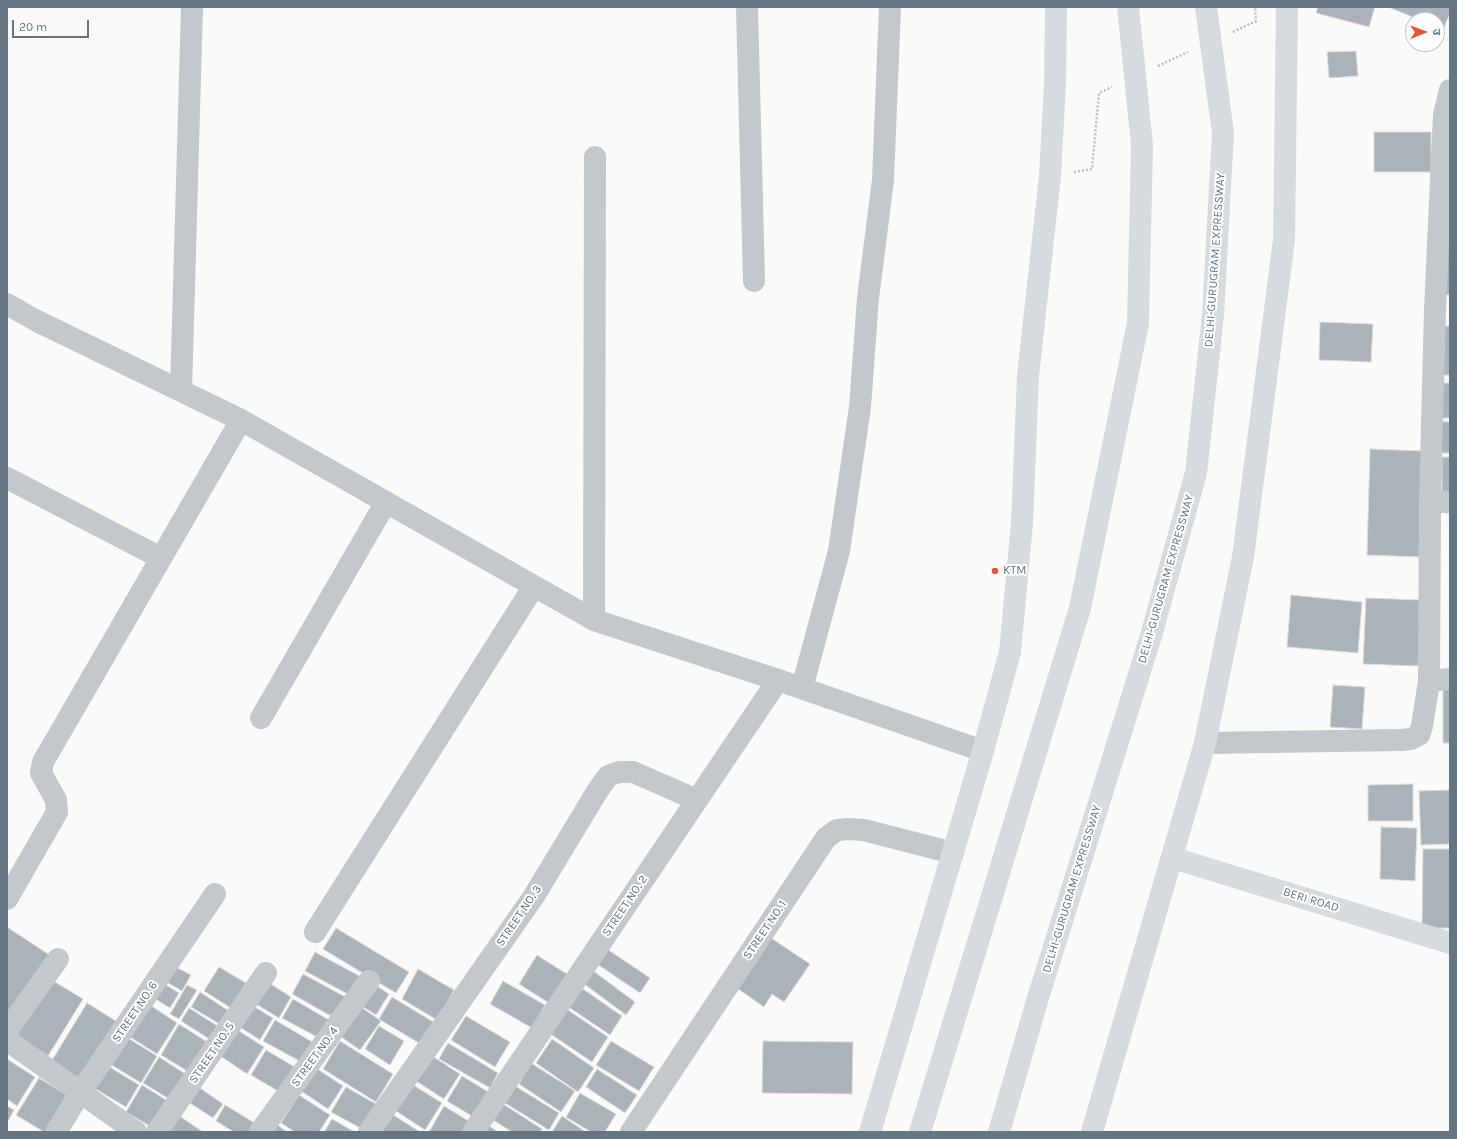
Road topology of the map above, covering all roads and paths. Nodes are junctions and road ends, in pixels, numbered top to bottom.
1 (192, 7) edge
2 (747, 7) edge
3 (890, 7) edge
4 (1056, 7) edge
5 (1128, 7) edge
6 (1206, 7) edge
7 (1287, 7) edge
8 (1450, 90) edge
9 (1447, 116) edge
10 (595, 157) dead end
11 (754, 281) dead end
12 (7, 304) edge
13 (1442, 310) edge
14 (181, 391) junction
15 (241, 420) junction
16 (7, 478) edge
17 (386, 502) junction
18 (1440, 502) edge
19 (161, 558) junction
20 (534, 586) junction
21 (594, 620) junction
22 (778, 680) junction
23 (1440, 680) edge
24 (802, 688) junction
25 (261, 718) dead end
26 (1205, 743) junction
27 (983, 750) junction
28 (697, 800) junction
29 (953, 853) junction
30 (1173, 858) junction
31 (215, 894) dead end
32 (7, 899) edge
33 (316, 932) dead end
34 (1450, 943) edge
35 (58, 959) dead end
36 (266, 973) dead end
37 (369, 981) dead end
38 (7, 1031) edge
39 (7, 1040) edge
40 (80, 1093) junction
41 (56, 1132) edge
42 (136, 1132) edge
43 (157, 1132) edge
44 (260, 1132) edge
45 (370, 1132) edge
46 (473, 1132) edge
47 (631, 1132) edge
48 (870, 1132) edge
49 (920, 1132) edge
50 (999, 1132) edge
51 (1092, 1132) edge

1 - 14 street
2 - 11 street
3 - 24 street
4 - 27 main road
5 - 49 main road
6 - 50 main road, DELHI-GURUGRAM EXPRESSWAY
7 - 26 main road
8 - 9 street
9 - 13 street
10 - 21 street
12 - 14 street
13 - 18 street
14 - 15 street
15 - 17 street
15 - 19 street
16 - 19 street
17 - 20 street
17 - 25 street
18 - 23 street
19 - 32 street
20 - 21 street
20 - 33 street
21 - 22 street
22 - 24 street
22 - 28 street, STREET NO. 2
23 - 26 street
24 - 27 street
26 - 30 main road
27 - 29 main road
28 - 45 street, STREET NO. 3
28 - 46 street, STREET NO. 2
29 - 47 street, STREET NO. 1
29 - 48 main road
30 - 34 main road, BERI ROAD
30 - 51 main road
31 - 40 street, STREET NO. 6
35 - 38 street
36 - 43 street, STREET NO. 5
37 - 44 street, STREET NO. 4
39 - 40 street
40 - 41 street, STREET NO. 6
40 - 42 street

